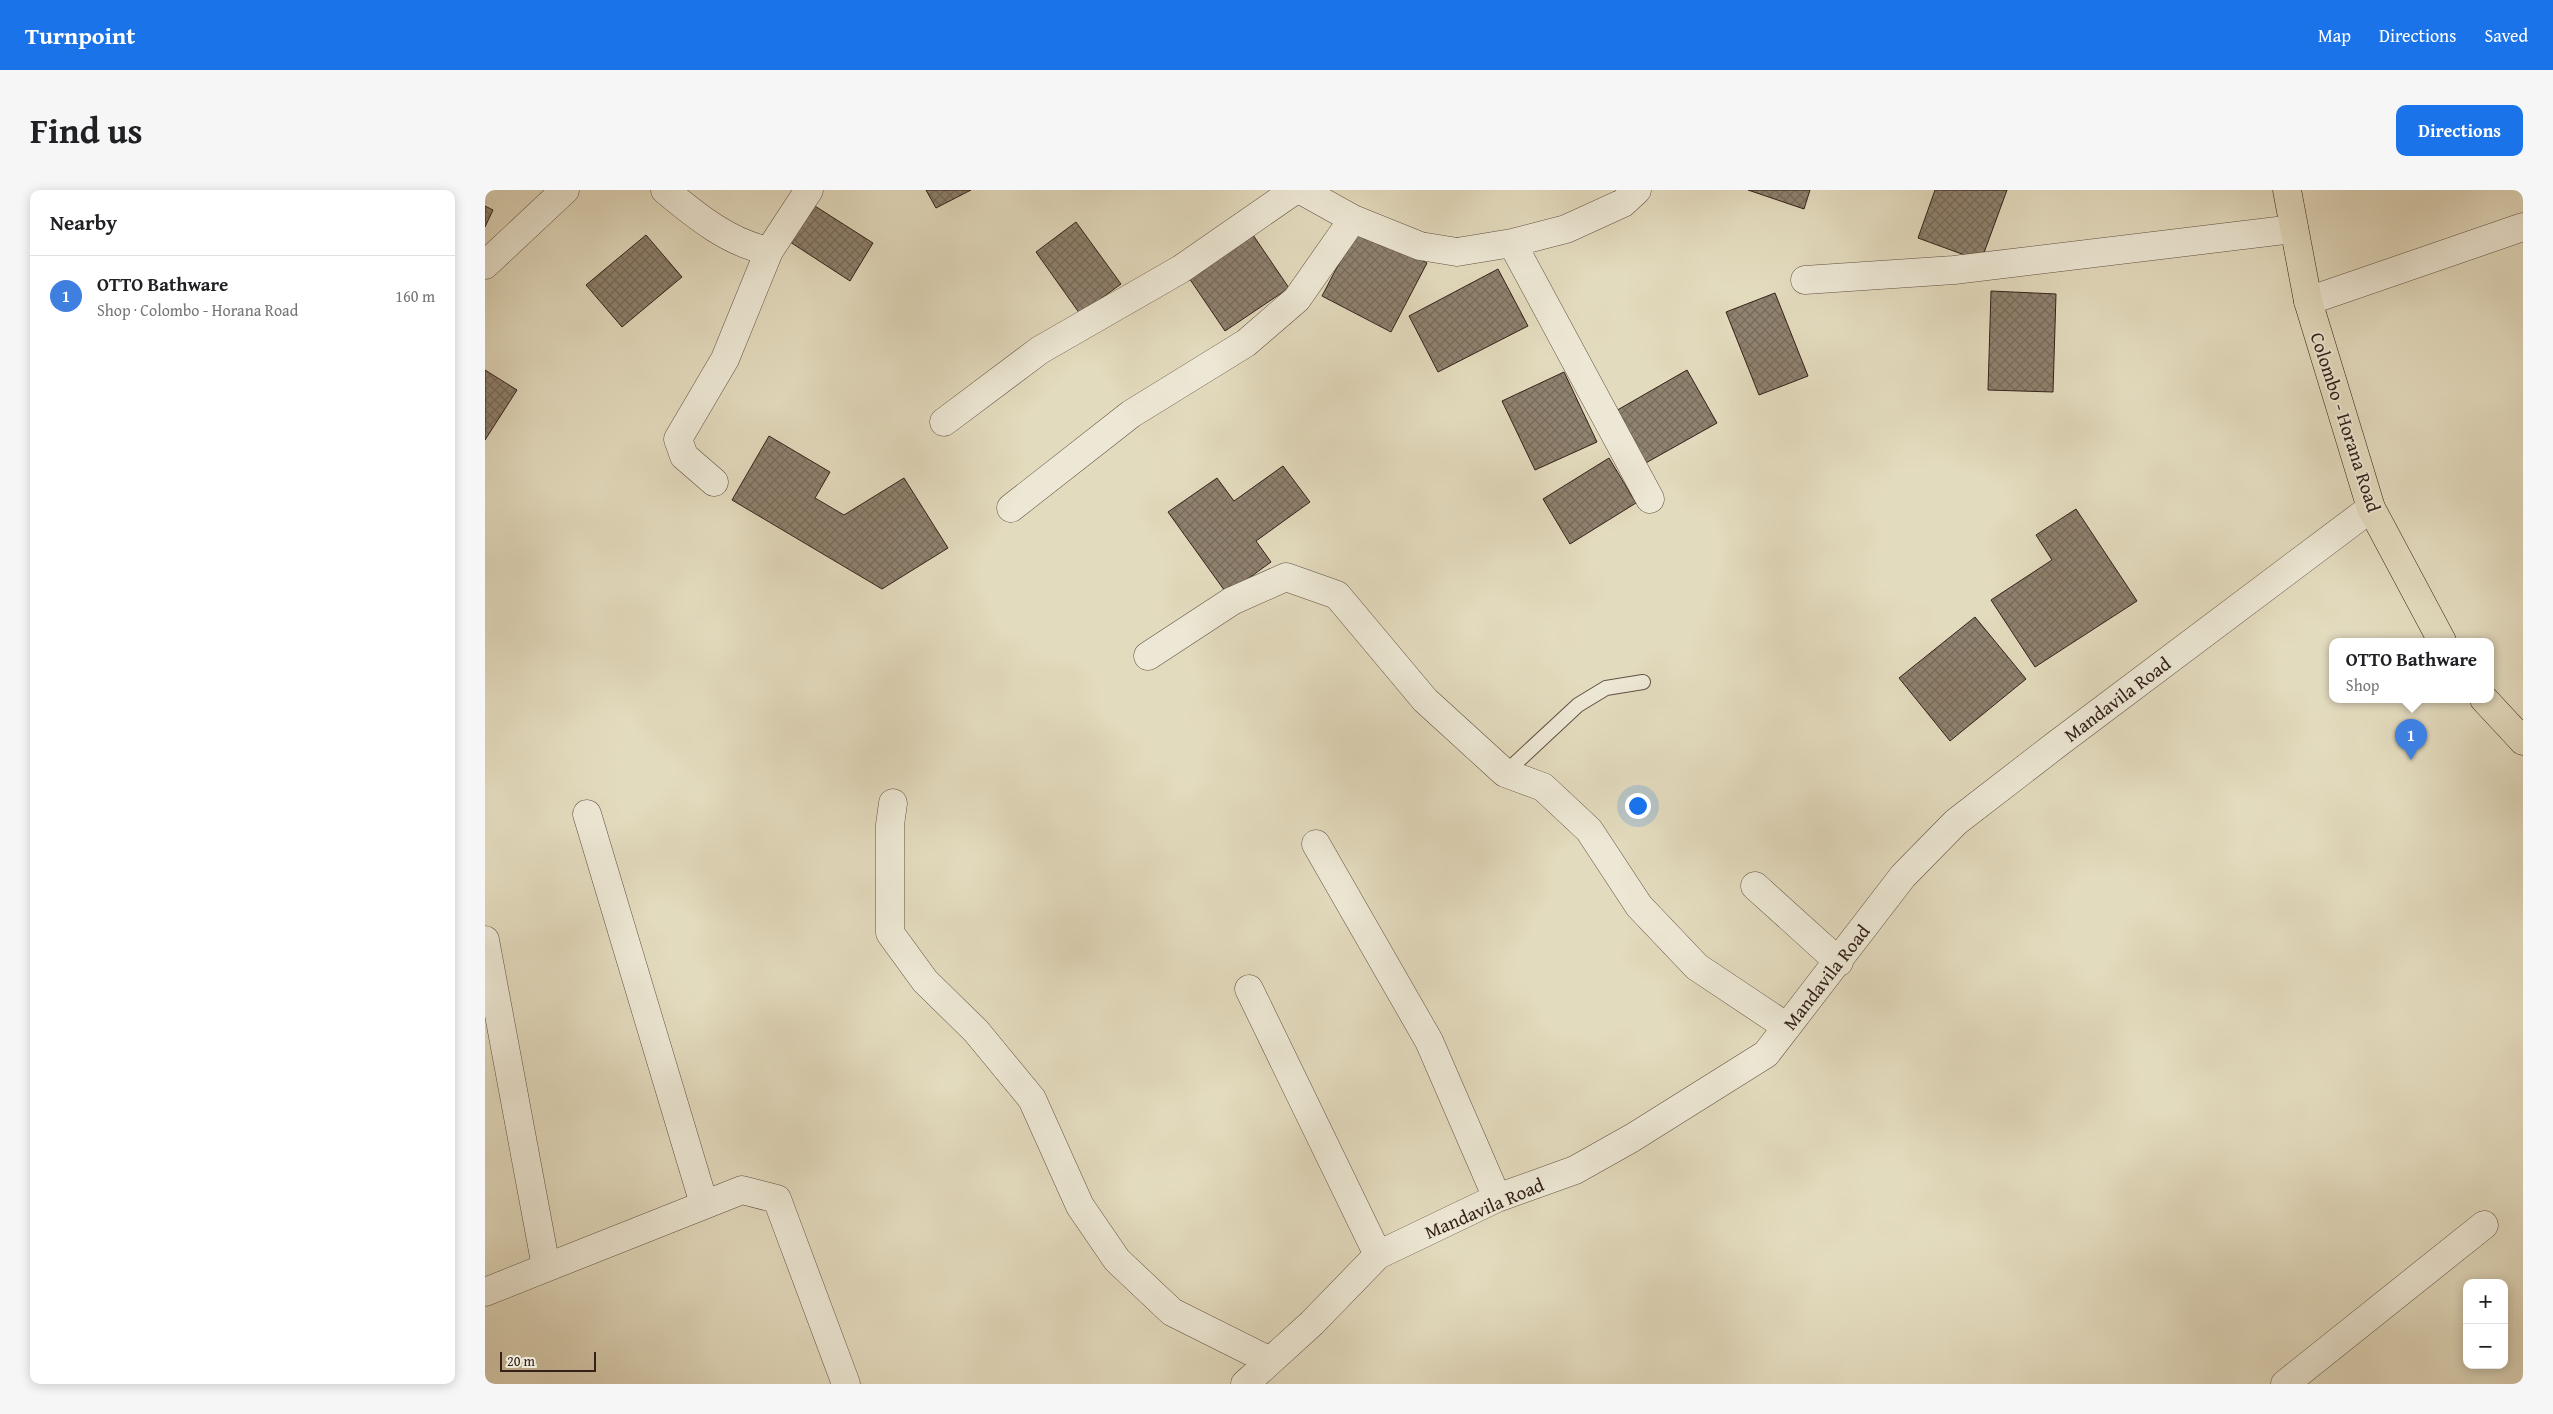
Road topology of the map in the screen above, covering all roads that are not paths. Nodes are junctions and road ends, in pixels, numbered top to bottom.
1 (565, 190) edge
2 (665, 190) edge
3 (809, 190) edge
4 (1295, 190) edge
5 (1301, 190) edge
6 (1637, 190) edge
7 (2287, 190) edge
8 (1353, 219) junction
9 (2523, 227) edge
10 (2294, 229) junction
11 (1512, 243) junction
12 (769, 251) junction
13 (485, 265) edge
14 (1805, 280) dead end
15 (2307, 301) junction
16 (944, 422) dead end
17 (714, 482) dead end
18 (1650, 499) dead end
19 (1011, 508) dead end
20 (2371, 508) junction
21 (2440, 638) edge
22 (1148, 656) dead end
23 (1643, 682) dead end
24 (2488, 703) edge
25 (2523, 740) edge
26 (1505, 773) junction
27 (893, 803) dead end
28 (587, 814) dead end
29 (1316, 844) dead end
30 (1755, 886) dead end
31 (485, 940) edge
32 (1839, 962) junction
33 (1249, 988) dead end
34 (1787, 1027) junction
35 (1497, 1198) junction
36 (704, 1204) junction
37 (2484, 1225) dead end
38 (1378, 1255) junction
39 (546, 1267) junction
40 (485, 1292) edge
41 (1270, 1361) junction
42 (845, 1384) edge
43 (1245, 1384) edge
44 (2285, 1384) edge

1 - 13 street
2 - 12 street
3 - 12 street
4 - 16 street
5 - 8 street
6 - 11 street
7 - 10 main road, Colombo - Horana Road
8 - 11 street
8 - 19 street
9 - 15 street
10 - 14 street
10 - 15 main road, Colombo - Horana Road
11 - 18 street
12 - 17 street
15 - 20 main road, Colombo - Horana Road
20 - 21 main road, Colombo - Horana Road
20 - 32 street, Mandavila Road
22 - 26 street
23 - 26 lane
24 - 25 main road
26 - 34 street
27 - 41 street
28 - 36 street
29 - 35 street
30 - 32 street
31 - 39 street
32 - 34 street, Mandavila Road
33 - 38 street
34 - 35 street, Mandavila Road
35 - 38 street, Mandavila Road
36 - 39 street
36 - 42 street
37 - 44 street
38 - 41 street, Mandavila Road
39 - 40 street
41 - 43 street, Mandavila Road

